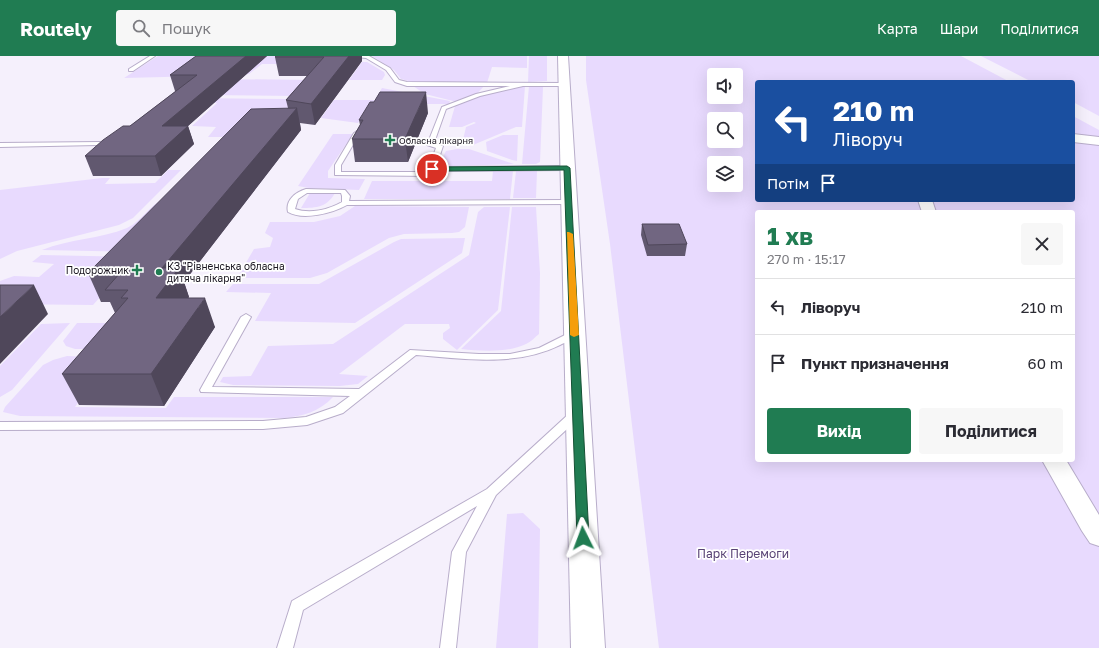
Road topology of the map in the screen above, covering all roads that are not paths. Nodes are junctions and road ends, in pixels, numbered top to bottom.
1 (153, 56) edge
2 (348, 56) edge
3 (563, 56) edge
4 (131, 70) dead end
5 (523, 84) junction
6 (564, 84) junction
7 (357, 133) edge
8 (1075, 138) edge
9 (1099, 141) edge
10 (98, 143) edge
11 (0, 146) edge
12 (567, 168) junction
13 (432, 169) junction
14 (345, 202) junction
15 (568, 202) junction
16 (246, 317) dead end
17 (574, 334) junction
18 (361, 393) junction
19 (578, 412) junction
20 (0, 426) edge
21 (1055, 462) edge
22 (490, 492) junction
23 (1099, 535) edge
24 (285, 648) edge
25 (448, 648) edge
26 (588, 648) edge

1 - 4 lane
2 - 5 lane
3 - 6 main road
5 - 6 lane
5 - 13 lane
6 - 12 main road
7 - 13 lane
8 - 9 street
10 - 11 lane
12 - 13 lane
12 - 15 main road
14 - 14 lane
14 - 15 lane
15 - 17 main road
16 - 18 lane
17 - 18 lane
17 - 19 main road
18 - 20 lane
19 - 22 lane
19 - 26 main road
21 - 23 street
22 - 24 lane
22 - 25 lane

